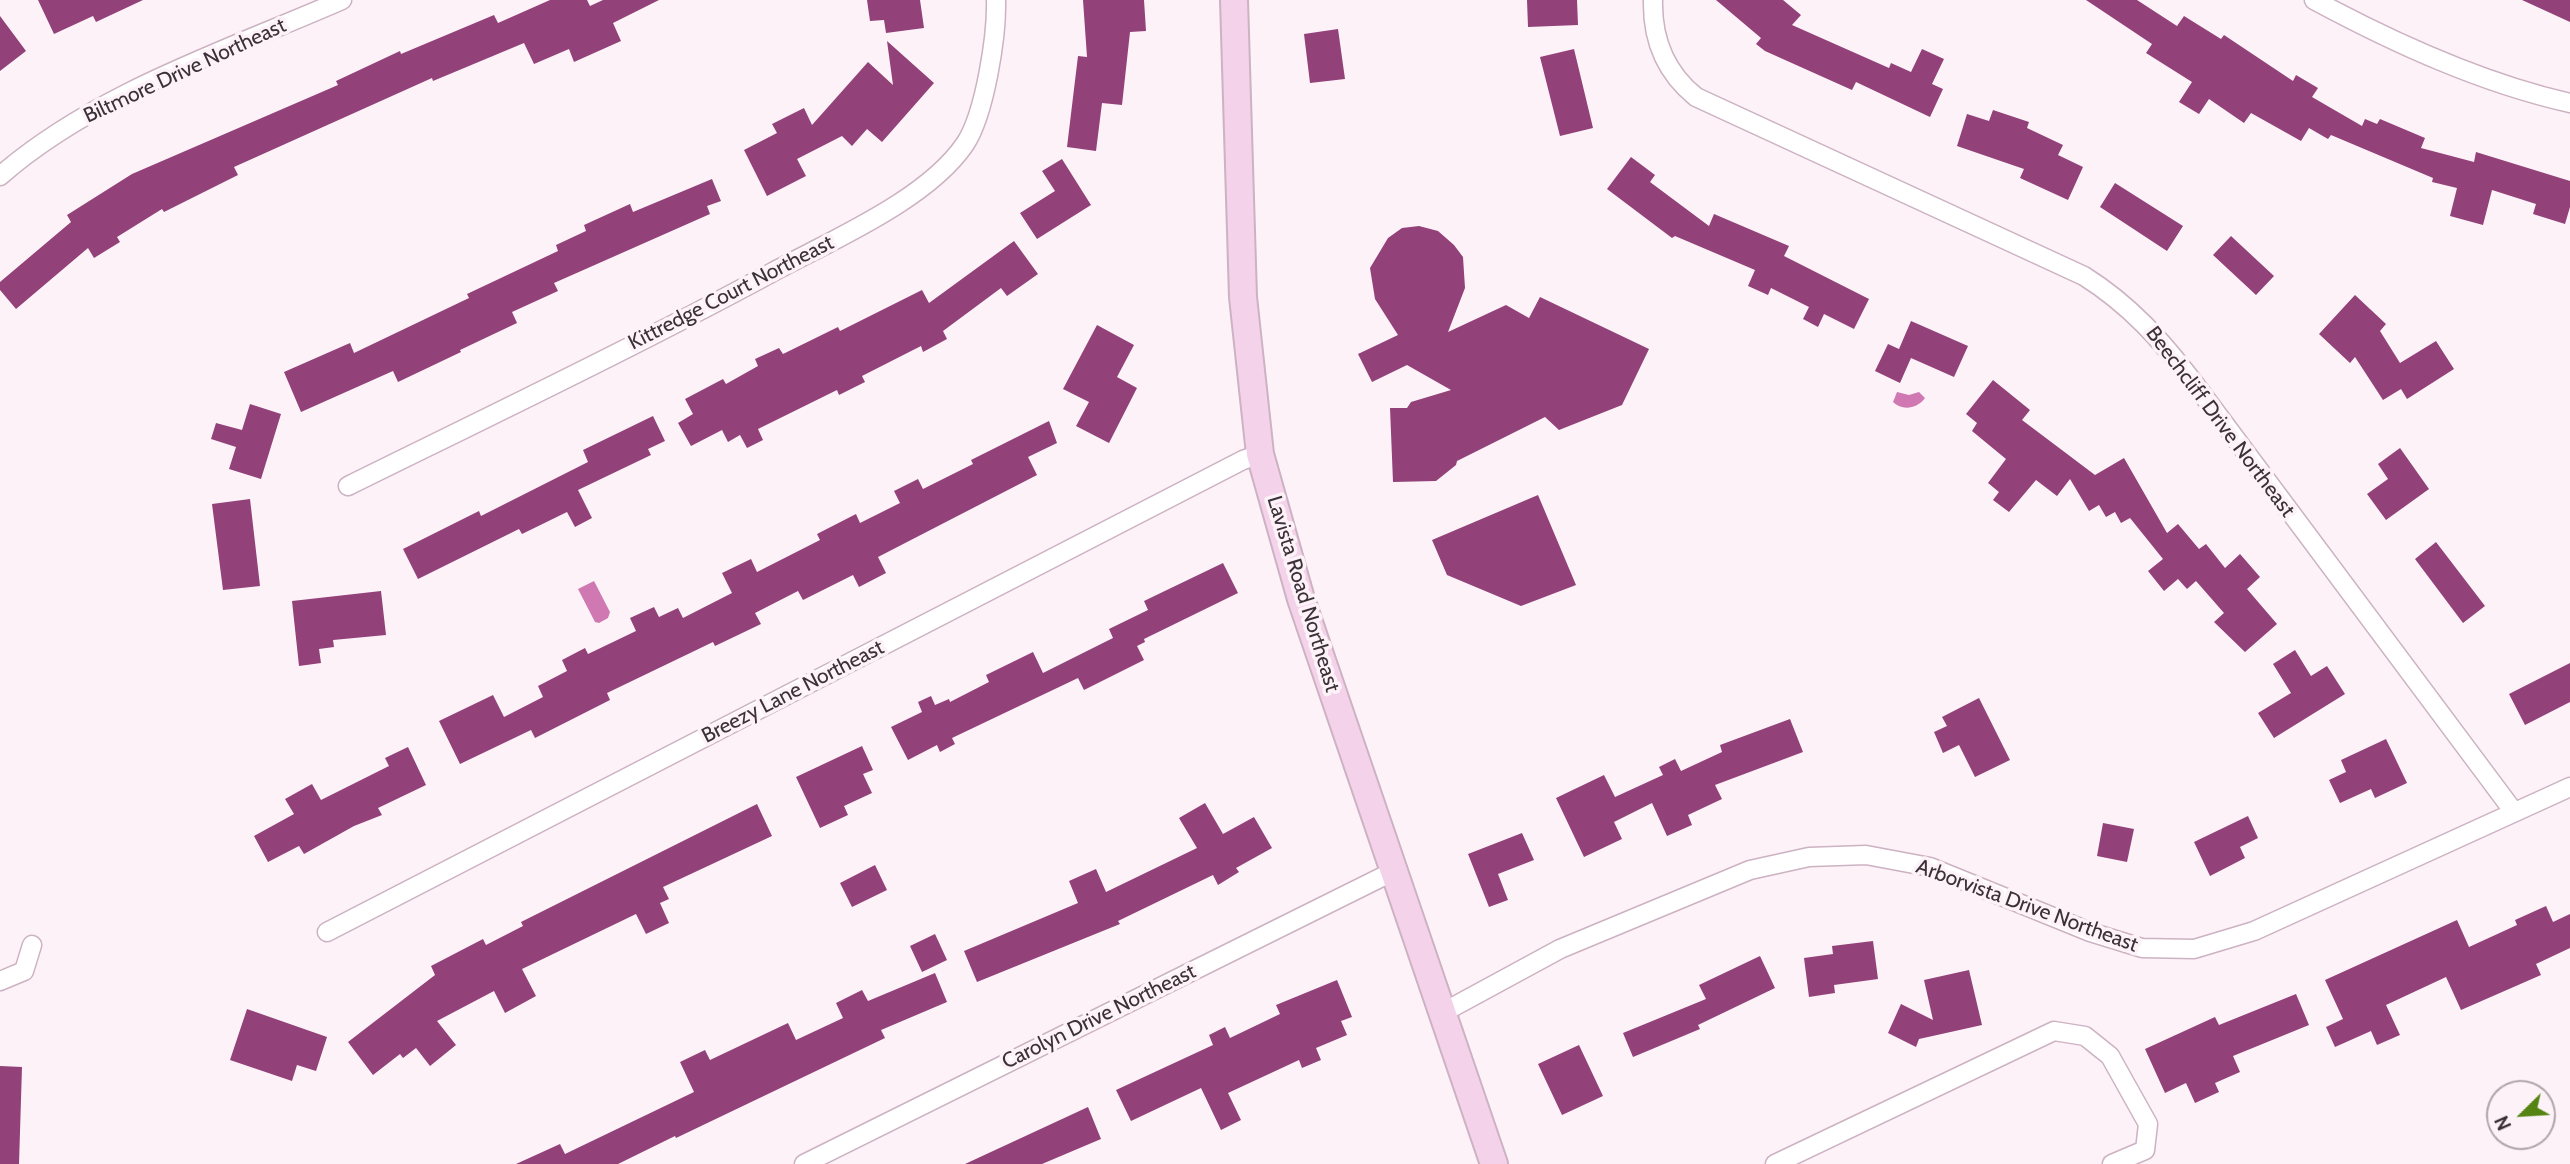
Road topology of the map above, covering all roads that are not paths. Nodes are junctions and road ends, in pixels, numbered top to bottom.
1 (342, 0) edge
2 (996, 0) edge
3 (1234, 0) edge
4 (1653, 0) edge
5 (2314, 0) edge
6 (2570, 103) edge
7 (0, 176) edge
8 (1260, 454) junction
9 (348, 486) dead end
10 (2570, 787) edge
11 (2514, 812) junction
12 (1394, 871) junction
13 (327, 932) dead end
14 (32, 945) dead end
15 (0, 981) edge
16 (1442, 1013) junction
17 (804, 1164) edge
18 (1494, 1164) edge
19 (1775, 1164) edge
20 (2112, 1164) edge

1 - 7 street, Biltmore Drive Northeast
2 - 9 street, Kittredge Court Northeast
3 - 8 main road, Lavista Road Northeast
4 - 11 street, Beechcliff Drive Northeast
5 - 6 street
8 - 12 main road, Lavista Road Northeast
8 - 13 street, Breezy Lane Northeast
10 - 11 street, Arborvista Drive Northeast
11 - 16 street, Arborvista Drive Northeast
12 - 16 main road, Lavista Road Northeast
12 - 17 street, Carolyn Drive Northeast
14 - 15 street
16 - 18 main road, Lavista Road Northeast
19 - 20 street

